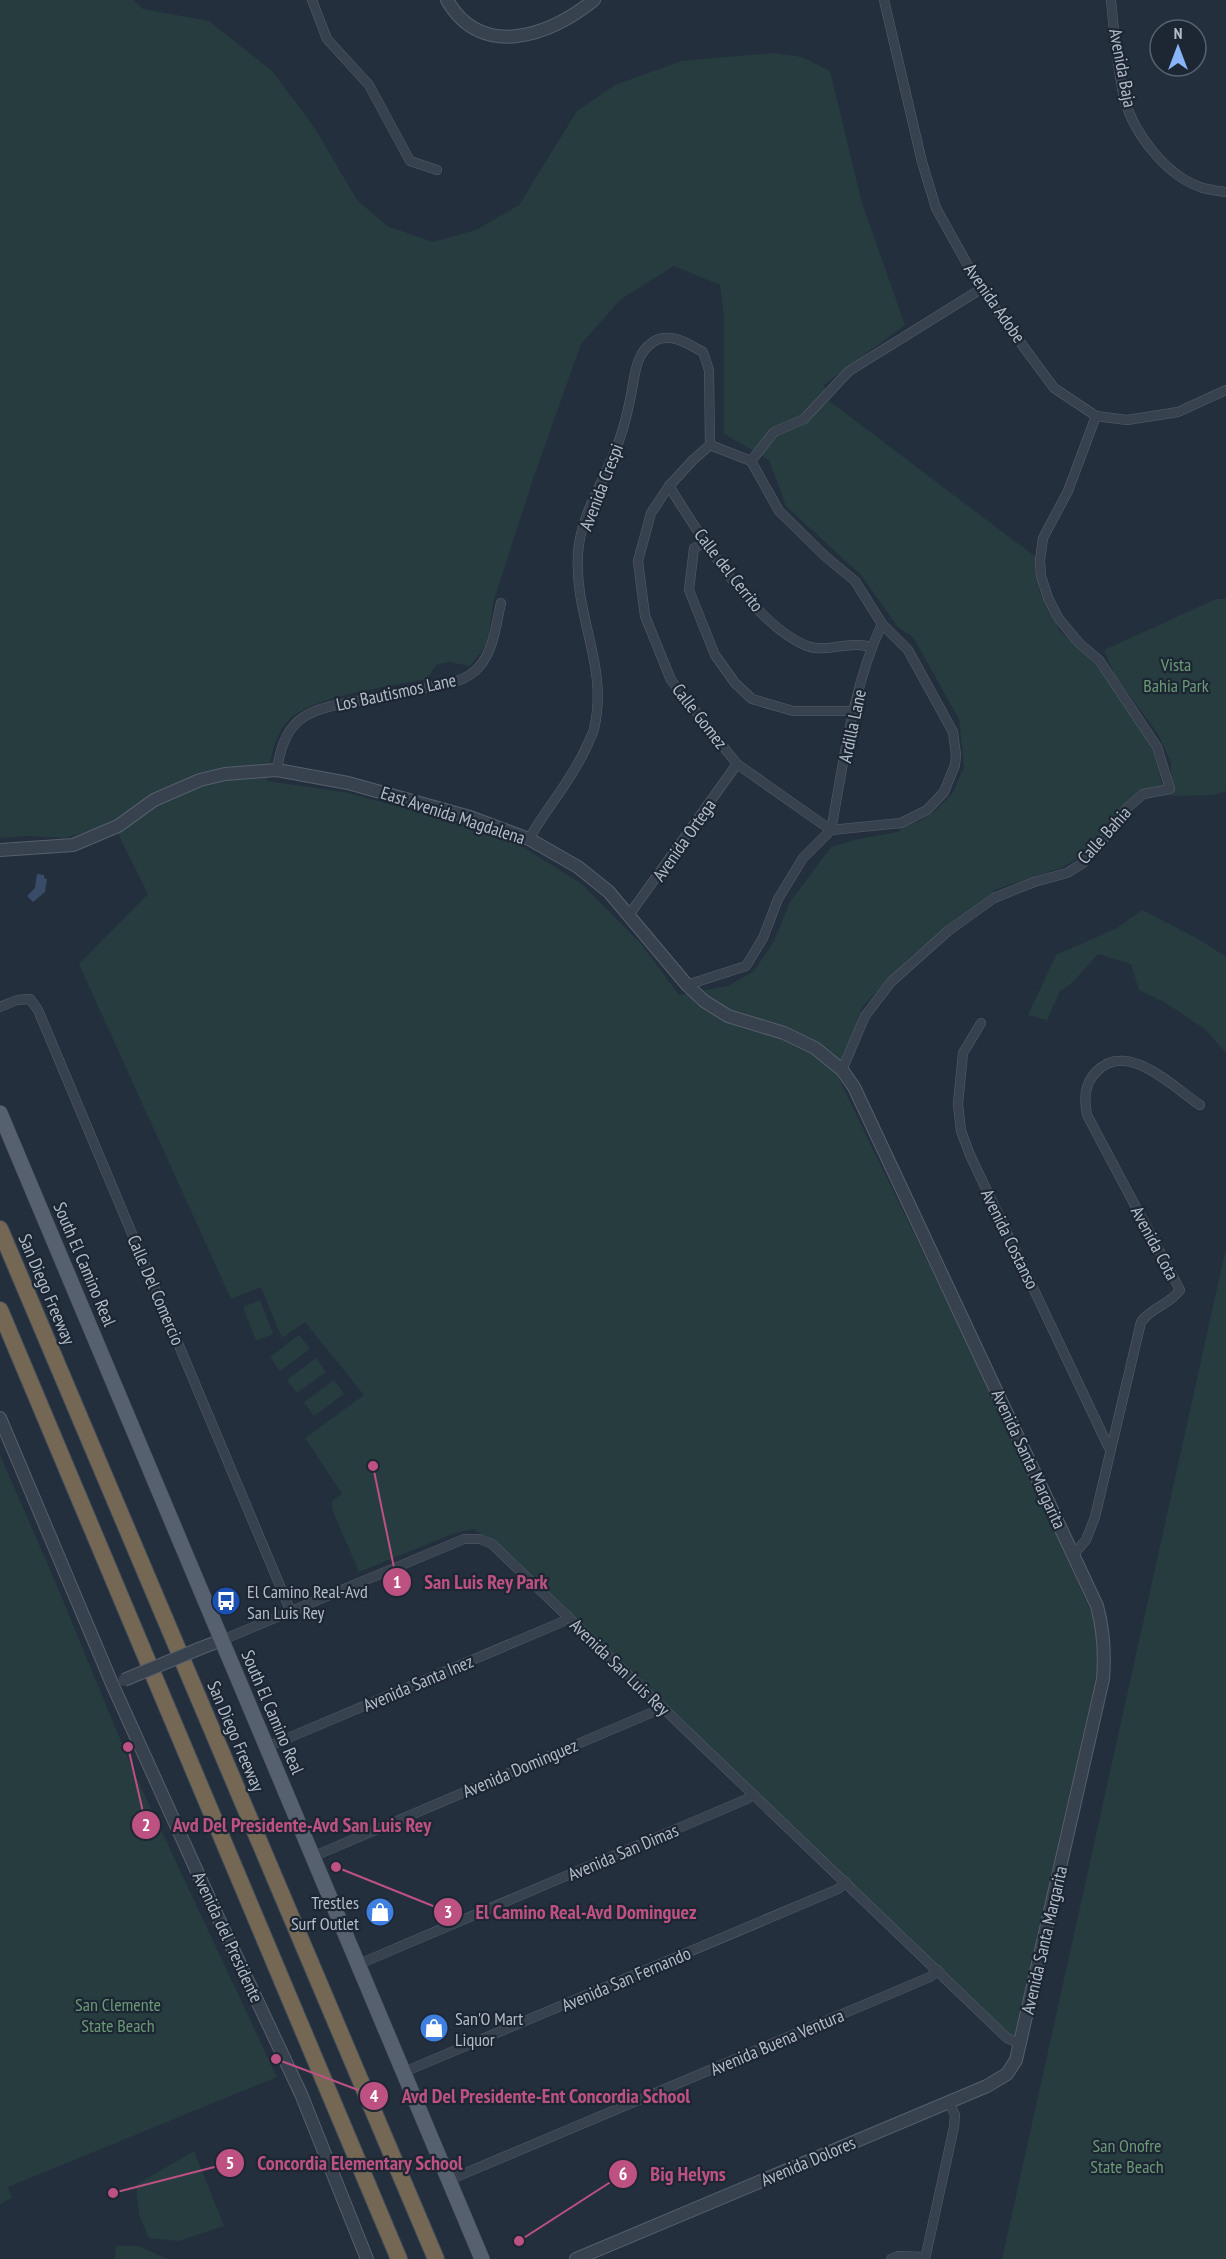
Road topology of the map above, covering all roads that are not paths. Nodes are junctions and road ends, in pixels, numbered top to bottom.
1 (312, 0) edge
2 (447, 0) edge
3 (594, 0) edge
4 (884, 0) edge
5 (1111, 0) edge
6 (437, 170) dead end
7 (1226, 192) edge
8 (981, 289) junction
9 (1226, 390) edge
10 (1096, 416) junction
11 (710, 445) junction
12 (751, 461) junction
13 (669, 486) junction
14 (705, 543) junction
15 (501, 603) dead end
16 (882, 624) junction
17 (871, 647) junction
18 (854, 711) junction
19 (737, 764) junction
20 (277, 770) junction
21 (831, 830) junction
22 (529, 838) junction
23 (0, 850) edge
24 (629, 915) junction
25 (687, 985) junction
26 (0, 1007) edge
27 (981, 1023) dead end
28 (842, 1070) junction
29 (1200, 1105) dead end
30 (0, 1113) edge
31 (0, 1229) edge
32 (0, 1310) edge
33 (0, 1418) edge
34 (1109, 1448) junction
35 (1074, 1554) junction
36 (291, 1612) junction
37 (568, 1616) junction
38 (222, 1640) junction
39 (119, 1683) junction
40 (660, 1706) junction
41 (267, 1747) junction
42 (752, 1793) junction
43 (312, 1857) junction
44 (846, 1882) junction
45 (359, 1964) junction
46 (938, 1970) junction
47 (1020, 2044) junction
48 (404, 2072) junction
49 (949, 2102) junction
50 (449, 2180) junction
51 (925, 2258) edge
52 (367, 2259) edge
53 (399, 2259) edge
54 (436, 2259) edge
55 (482, 2259) edge
56 (576, 2259) edge
57 (891, 2259) edge

1 - 6 street
2 - 3 street
4 - 8 street, Avenida Adobe
5 - 7 street, Avenida Baja
8 - 10 street, Avenida Adobe
8 - 12 street
9 - 10 street, Avenida Adobe
10 - 28 street, Calle Bahia
11 - 12 street
11 - 13 street, Calle Gomez
11 - 22 street, Avenida Crespi
12 - 16 street
13 - 14 street, Calle del Cerrito
13 - 19 street, Calle Gomez
14 - 17 street, Calle del Cerrito
14 - 18 street
15 - 20 street, Los Bautismos Lane
16 - 17 street, Ardilla Lane
16 - 21 street
17 - 18 street, Ardilla Lane
18 - 21 street, Ardilla Lane
19 - 21 street, Calle Gomez
19 - 24 street, Avenida Ortega
20 - 22 street, East Avenida Magdalena
20 - 23 street, East Avenida Magdalena
21 - 25 street
22 - 24 street, East Avenida Magdalena
24 - 25 street, East Avenida Magdalena
25 - 28 street, Avenida Santa Margarita
26 - 36 street, Calle Del Comercio
27 - 34 street, Avenida Costanso
28 - 35 street, Avenida Santa Margarita
29 - 34 street, Avenida Cota
30 - 38 main road, South El Camino Real
31 - 54 highway, San Diego Freeway
32 - 53 highway
33 - 39 street, Avenida del Presidente
34 - 35 street, Avenida Cota
35 - 47 street, Avenida Santa Margarita
36 - 37 street, Avenida San Luis Rey
36 - 38 street, Avenida San Luis Rey
37 - 40 street, Avenida San Luis Rey
37 - 41 street, Avenida Santa Inez
38 - 39 street, Avenida San Luis Rey, bridge
38 - 41 main road, South El Camino Real
39 - 52 street, Avenida del Presidente
40 - 42 street, Avenida San Luis Rey
40 - 43 street, Avenida Dominguez
41 - 43 main road, South El Camino Real
42 - 44 street, Avenida San Luis Rey
42 - 45 street, Avenida San Dimas
43 - 45 main road, South El Camino Real
44 - 46 street, Avenida San Luis Rey
44 - 48 street, Avenida San Fernando
45 - 48 main road, South El Camino Real
46 - 47 street, Avenida San Luis Rey
46 - 50 street, Avenida Buena Ventura
47 - 49 street, Avenida Dolores
48 - 50 main road, South El Camino Real
49 - 51 street
49 - 56 street, Avenida Dolores
50 - 55 main road, South El Camino Real
51 - 57 street

